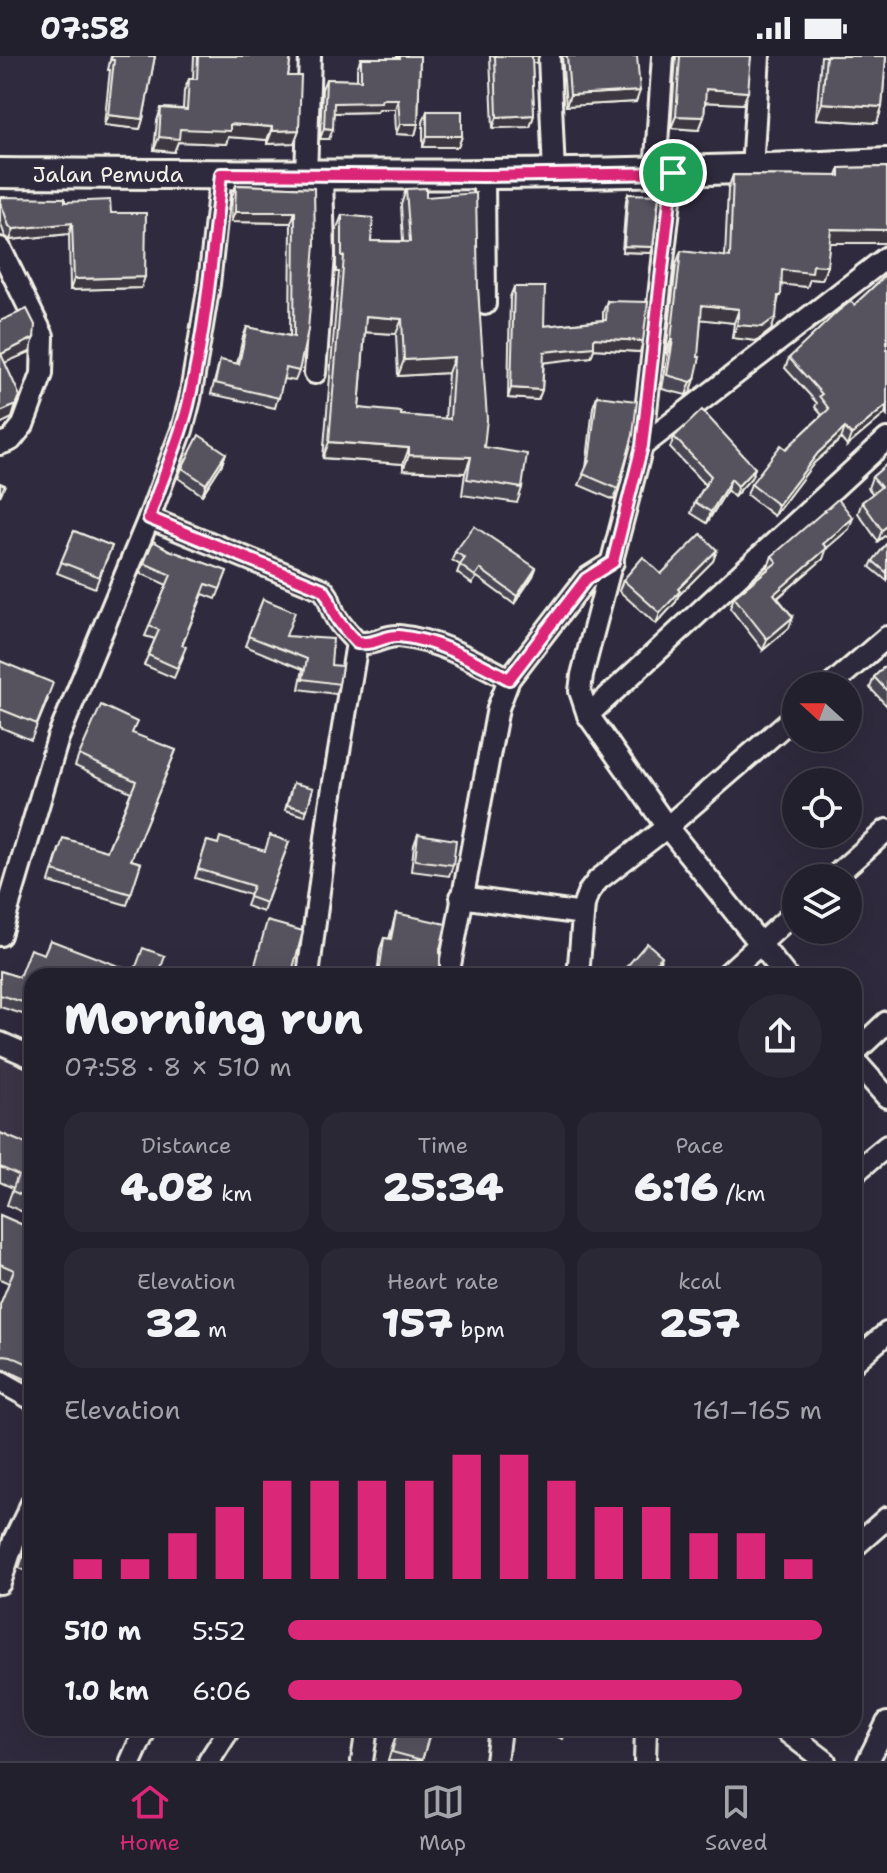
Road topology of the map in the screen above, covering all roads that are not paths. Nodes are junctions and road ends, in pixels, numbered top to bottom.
1 (310, 56) edge
2 (549, 56) edge
3 (663, 56) edge
4 (759, 56) edge
5 (887, 163) edge
6 (752, 169) junction
7 (0, 173) edge
8 (664, 173) junction
9 (221, 174) junction
10 (314, 174) junction
11 (554, 174) junction
12 (484, 176) junction
13 (0, 248) edge
14 (887, 257) edge
15 (485, 304) dead end
16 (315, 373) dead end
17 (887, 439) edge
18 (0, 444) edge
19 (642, 446) junction
20 (149, 518) junction
21 (613, 562) junction
22 (887, 637) edge
23 (357, 643) junction
24 (846, 672) edge
25 (509, 679) junction
26 (588, 715) junction
27 (782, 727) edge
28 (667, 827) junction
29 (887, 830) edge
30 (849, 864) edge
31 (461, 897) junction
32 (583, 914) junction
33 (782, 923) edge
34 (0, 935) edge
35 (760, 943) junction
36 (309, 968) edge
37 (449, 968) edge
38 (579, 968) edge
39 (733, 968) edge
40 (780, 968) edge
41 (887, 1022) edge
42 (0, 1043) edge
43 (862, 1045) edge
44 (24, 1054) edge
45 (862, 1069) edge
46 (887, 1097) edge
47 (887, 1146) edge
48 (862, 1166) edge
49 (887, 1333) edge
50 (862, 1355) edge
51 (0, 1381) edge
52 (24, 1394) edge
53 (887, 1518) edge
54 (24, 1519) edge
55 (862, 1540) edge
56 (0, 1583) edge
57 (887, 1723) edge
58 (142, 1736) edge
59 (225, 1736) edge
60 (366, 1736) edge
61 (499, 1736) edge
62 (646, 1736) edge
63 (792, 1736) edge
64 (131, 1761) edge
65 (209, 1761) edge
66 (362, 1761) edge
67 (496, 1761) edge
68 (645, 1761) edge
69 (825, 1761) edge
70 (868, 1761) edge

1 - 10 street
2 - 11 street
3 - 8 street
4 - 6 street
5 - 6 main road, Jalan Pemuda
6 - 8 main road, Jalan Pemuda
7 - 9 main road, Jalan Pemuda
8 - 11 main road, Jalan Pemuda
8 - 19 street
9 - 10 main road, Jalan Pemuda
9 - 20 street
10 - 12 main road, Jalan Pemuda
10 - 16 street
11 - 12 main road, Jalan Pemuda
12 - 15 street
13 - 18 street
14 - 19 street
17 - 26 street
19 - 21 street
20 - 23 street
20 - 34 street
21 - 25 street
21 - 26 street
22 - 24 street
23 - 25 street
23 - 36 street
25 - 31 street
26 - 28 street
27 - 28 street
28 - 32 street
28 - 35 street
29 - 30 street
31 - 32 street
31 - 37 street
32 - 38 street
33 - 35 street
35 - 39 street
35 - 40 street
41 - 43 street
42 - 44 street
45 - 46 street
47 - 48 street
49 - 50 street
51 - 52 street
53 - 55 street
54 - 56 street
57 - 70 street
58 - 64 street
59 - 65 street
60 - 66 street
61 - 67 street
62 - 68 street
63 - 69 street

